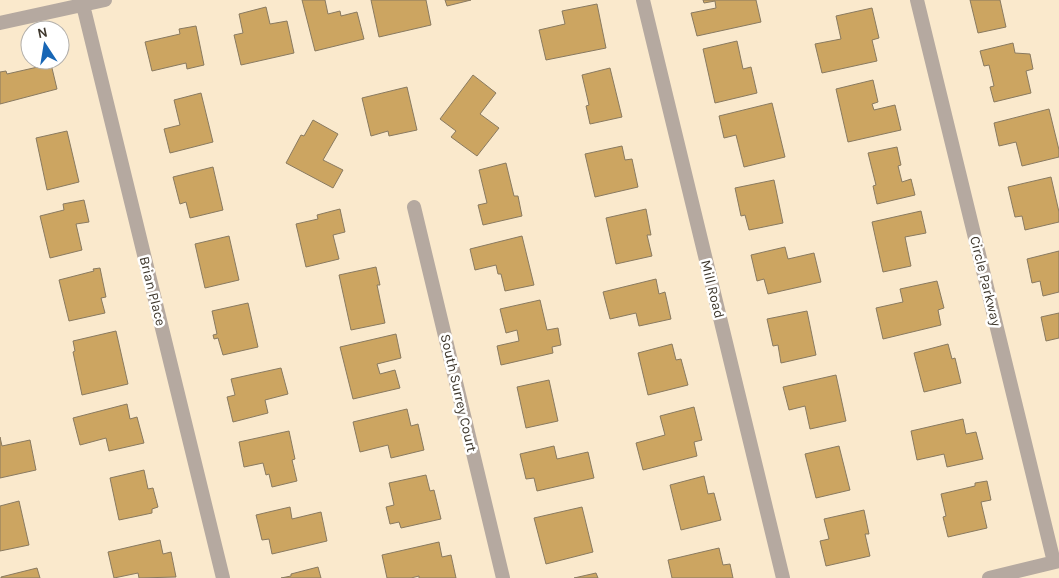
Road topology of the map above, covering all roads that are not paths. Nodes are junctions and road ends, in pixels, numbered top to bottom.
1 (105, 0) edge
2 (642, 0) edge
3 (917, 0) edge
4 (83, 5) junction
5 (0, 23) edge
6 (414, 207) dead end
7 (1057, 562) edge
8 (223, 578) edge
9 (503, 578) edge
10 (783, 578) edge
11 (989, 578) edge

1 - 4 street
2 - 10 street, Mill Road
3 - 7 street, Circle Parkway
4 - 5 street
4 - 8 street, Brian Place
6 - 9 street, South Surrey Court
7 - 11 street

